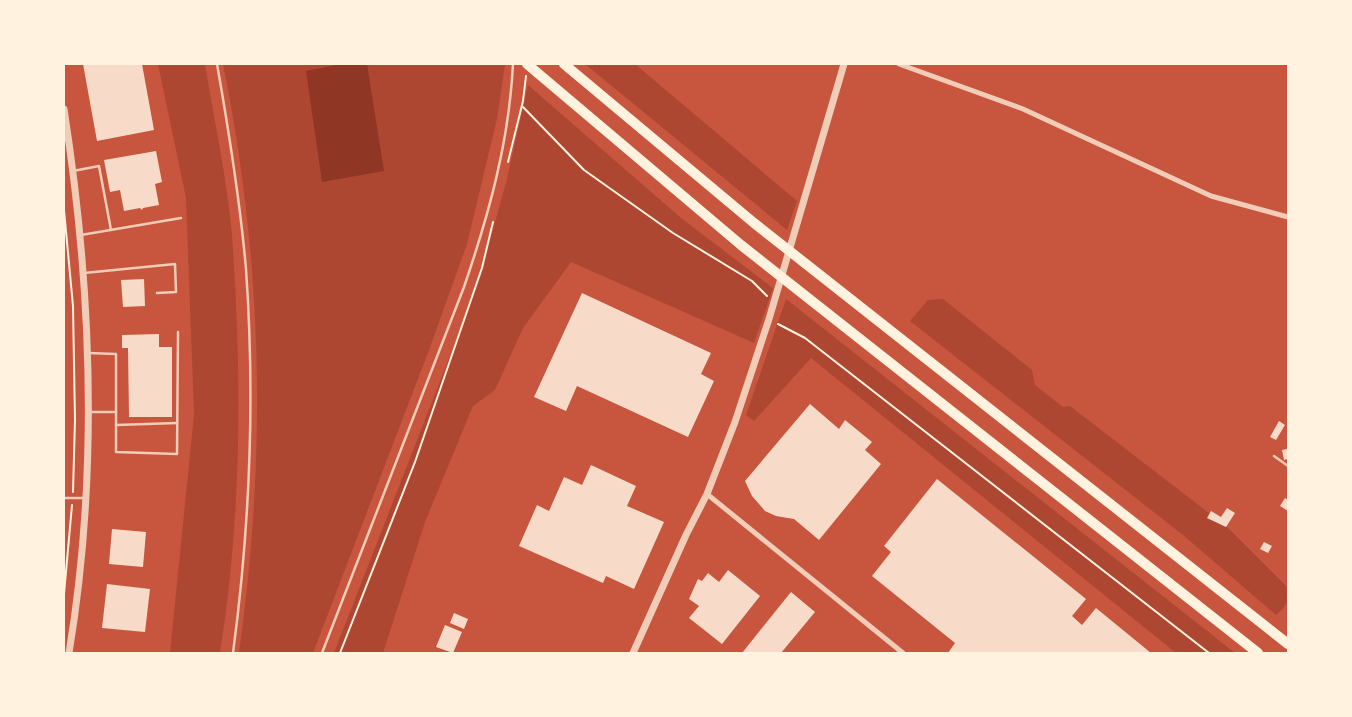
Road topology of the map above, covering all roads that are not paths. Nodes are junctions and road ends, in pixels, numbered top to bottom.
1 (216, 64) edge
2 (513, 64) edge
3 (564, 64) edge
4 (844, 64) edge
5 (899, 64) edge
6 (527, 68) edge
7 (64, 109) edge
8 (74, 170) junction
9 (1288, 217) edge
10 (181, 218) dead end
11 (111, 230) junction
12 (81, 235) junction
13 (84, 273) junction
14 (157, 293) dead end
15 (178, 332) dead end
16 (88, 353) junction
17 (89, 412) junction
18 (116, 412) junction
19 (178, 423) junction
20 (116, 425) junction
21 (1274, 456) dead end
22 (1288, 466) edge
23 (707, 494) junction
24 (64, 498) edge
25 (86, 498) junction
26 (1288, 644) edge
27 (1256, 652) edge
28 (69, 653) edge
29 (233, 653) edge
30 (322, 653) edge
31 (633, 653) edge
32 (903, 653) edge

1 - 29 lane
2 - 30 lane
3 - 26 highway
4 - 23 street
5 - 9 street
6 - 27 highway
7 - 8 street
8 - 11 lane
8 - 12 street
10 - 11 lane
11 - 12 lane
12 - 13 street
13 - 14 lane
13 - 16 street
15 - 19 lane
16 - 17 street
16 - 18 lane
17 - 18 lane
17 - 25 street
18 - 20 lane
19 - 20 lane
19 - 20 lane
21 - 22 lane
23 - 31 street
23 - 32 street
24 - 25 lane
25 - 28 street

